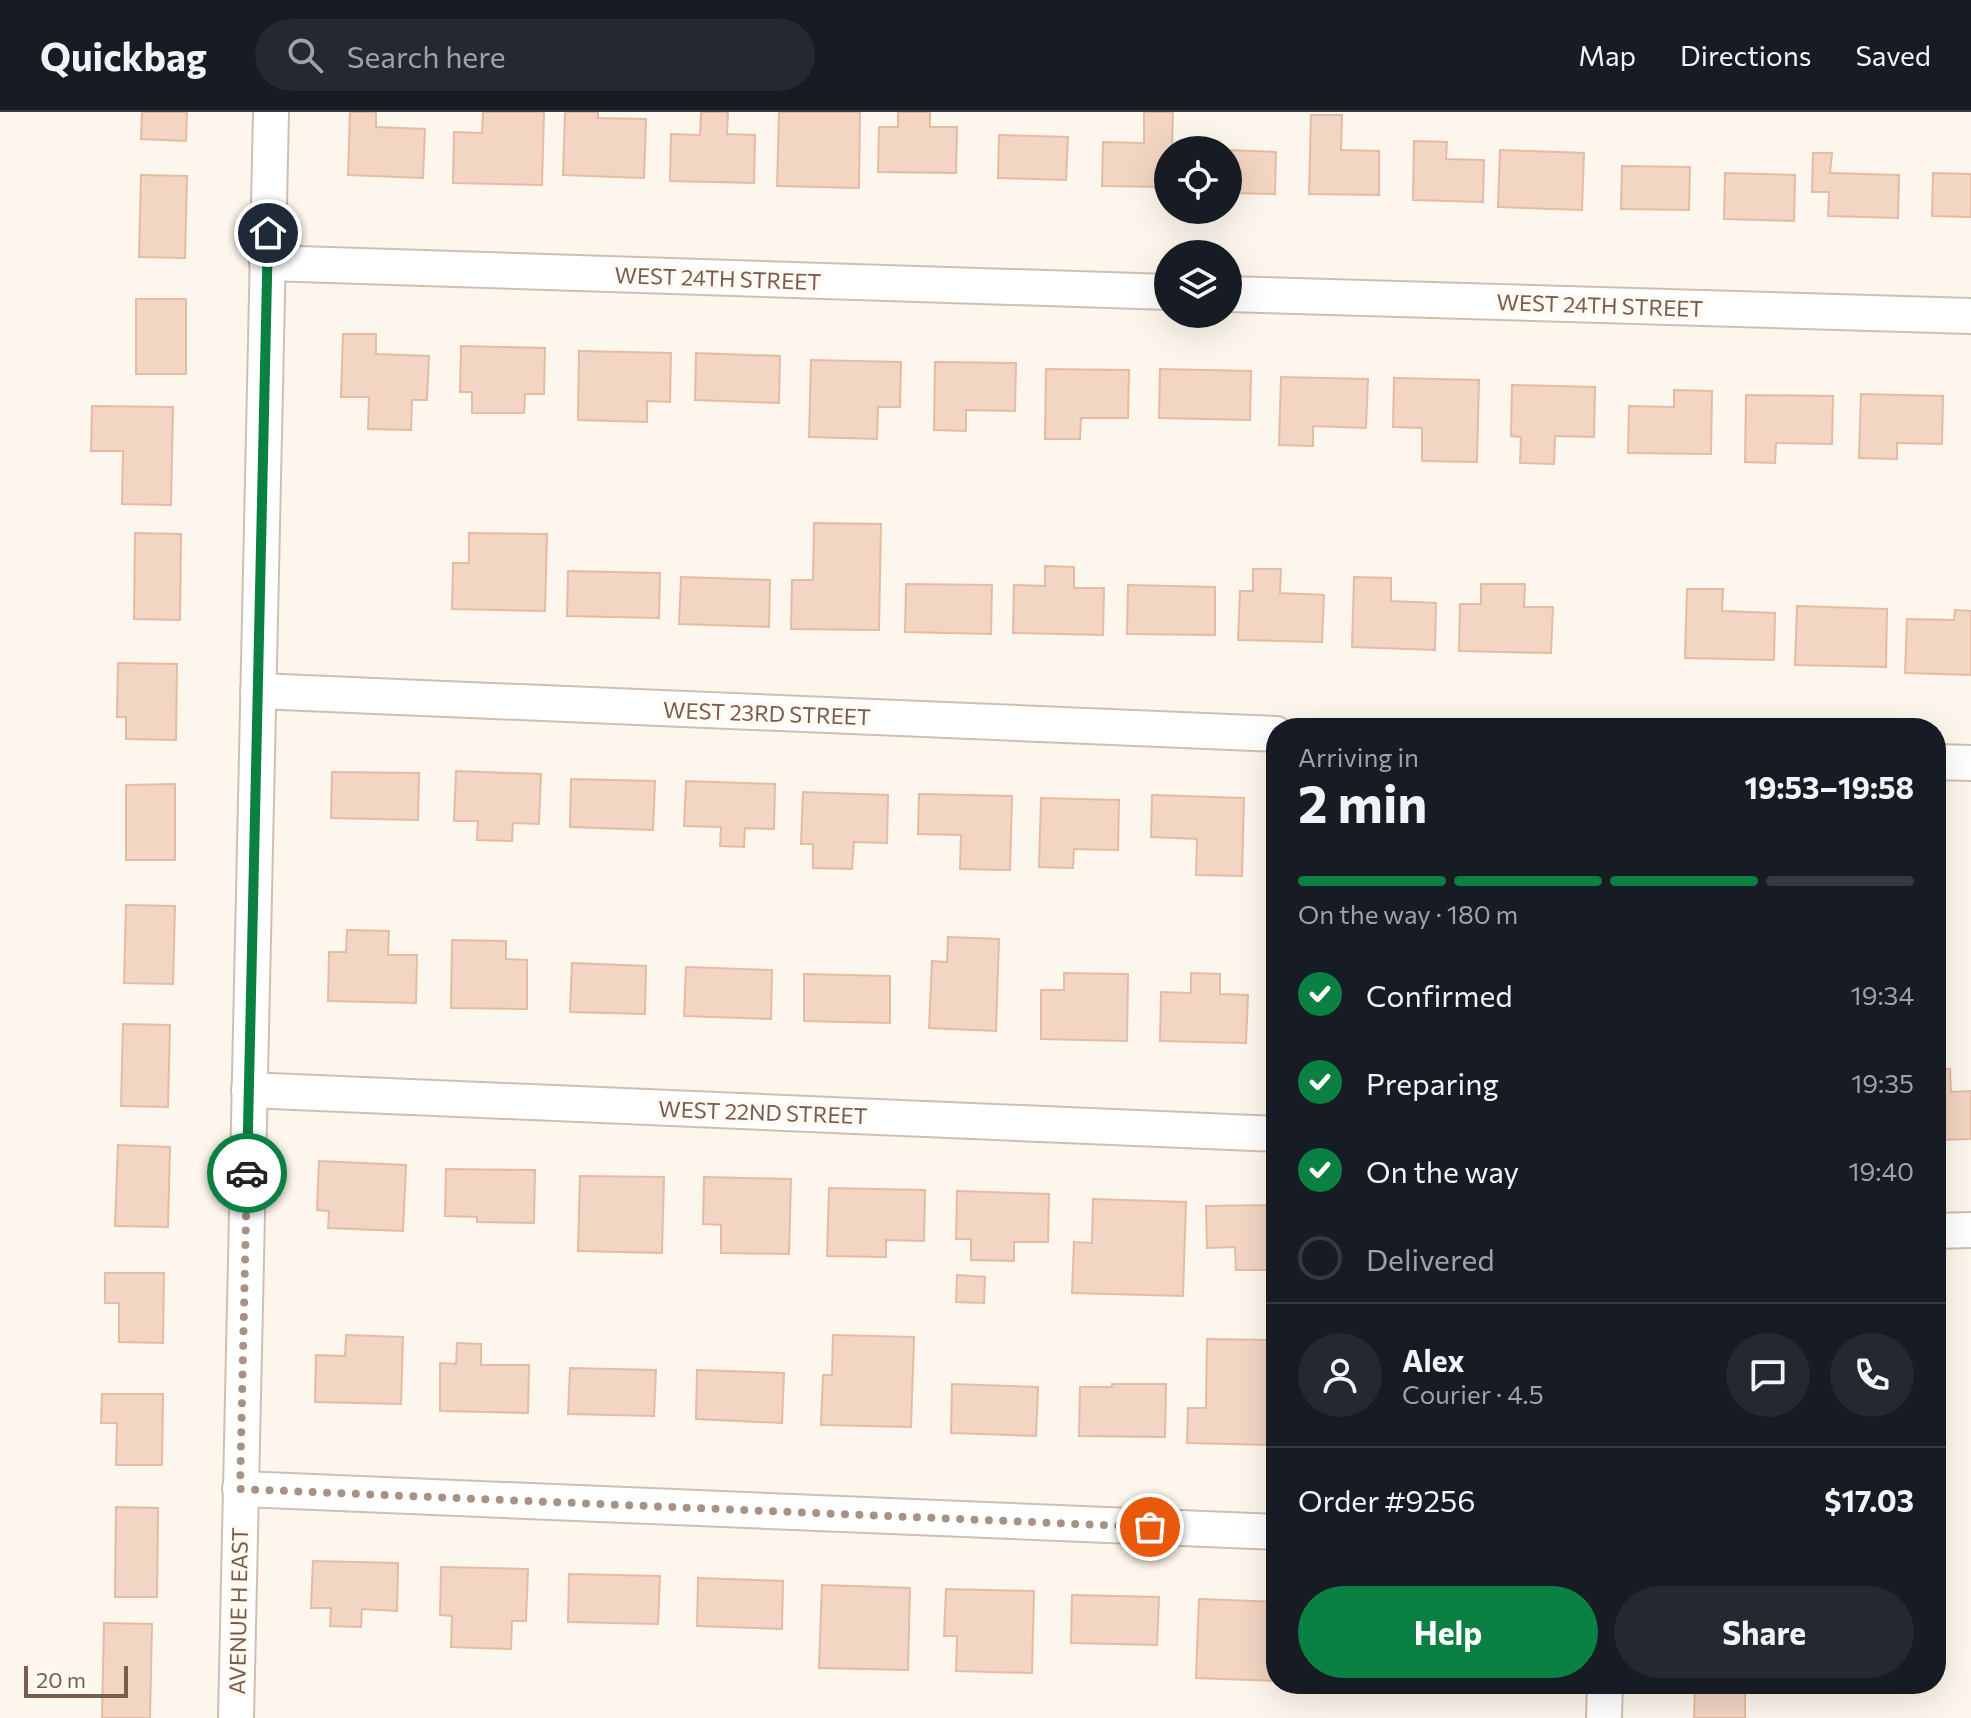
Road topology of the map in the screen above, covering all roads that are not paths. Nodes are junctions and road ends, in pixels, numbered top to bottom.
1 (271, 112) edge
2 (267, 263) junction
3 (1154, 292) edge
4 (1242, 294) edge
5 (1971, 316) edge
6 (258, 691) junction
7 (1266, 734) edge
8 (1946, 762) edge
9 (1971, 763) edge
10 (249, 1090) junction
11 (1266, 1134) edge
12 (1971, 1230) edge
13 (1946, 1231) edge
14 (240, 1489) junction
15 (1266, 1532) edge
16 (1605, 1694) edge
17 (236, 1718) edge
18 (1604, 1718) edge

1 - 2 street, AVENUE H EAST
2 - 3 street, WEST 24TH STREET
2 - 6 street, AVENUE H EAST
4 - 5 street, WEST 24TH STREET
6 - 7 street, WEST 23RD STREET
6 - 10 street, AVENUE H EAST
8 - 9 street
10 - 11 street, WEST 22ND STREET
10 - 14 street, AVENUE H EAST
12 - 13 street
14 - 15 street
14 - 17 street, AVENUE H EAST
16 - 18 street

